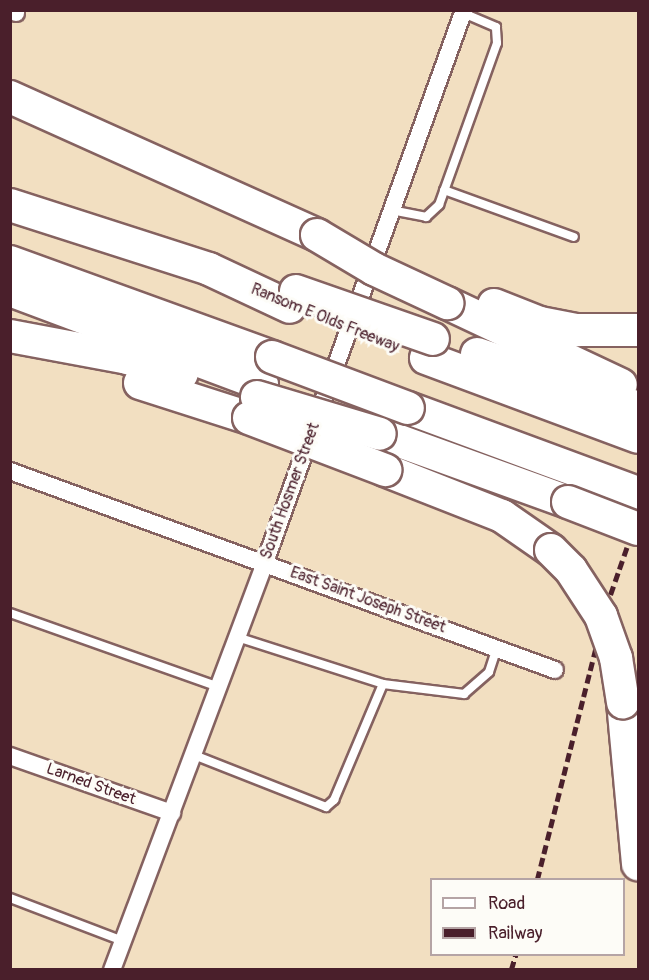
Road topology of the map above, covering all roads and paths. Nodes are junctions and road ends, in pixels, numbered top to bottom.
1 (464, 12) edge
2 (10, 97) edge
3 (444, 190) junction
4 (10, 204) edge
5 (391, 210) junction
6 (574, 237) dead end
7 (10, 262) edge
8 (10, 290) edge
9 (450, 295) junction
10 (635, 331) edge
11 (10, 336) edge
12 (10, 353) edge
13 (260, 389) junction
14 (614, 398) edge
15 (639, 408) edge
16 (639, 437) edge
17 (10, 471) edge
18 (639, 494) edge
19 (639, 529) edge
20 (265, 562) junction
21 (10, 613) edge
22 (237, 637) junction
23 (497, 648) junction
24 (555, 670) dead end
25 (383, 684) junction
26 (219, 687) junction
27 (194, 755) junction
28 (10, 756) edge
29 (172, 813) junction
30 (639, 864) edge
31 (10, 898) edge
32 (123, 941) junction
33 (112, 969) edge

1 - 3 lane
1 - 5 street, South Hosmer Street
2 - 9 highway, bridge
3 - 5 lane
3 - 6 lane
4 - 14 highway, Ransom E Olds Freeway
5 - 20 street, South Hosmer Street
7 - 13 highway
8 - 13 highway
9 - 10 highway
9 - 14 highway
11 - 13 highway
12 - 13 highway
13 - 18 highway, bridge
13 - 19 highway, bridge
13 - 30 highway, bridge
14 - 15 highway
14 - 16 highway, Ransom E Olds Freeway
17 - 20 street, East Saint Joseph Street
20 - 22 street, South Hosmer Street
20 - 23 street, East Saint Joseph Street
21 - 26 lane
22 - 25 lane
22 - 26 street, South Hosmer Street
23 - 24 street, East Saint Joseph Street
23 - 25 lane
25 - 27 lane
26 - 27 street, South Hosmer Street
27 - 29 street, South Hosmer Street
28 - 29 street, Larned Street
29 - 32 street, South Hosmer Street
31 - 32 lane
32 - 33 street, South Hosmer Street

